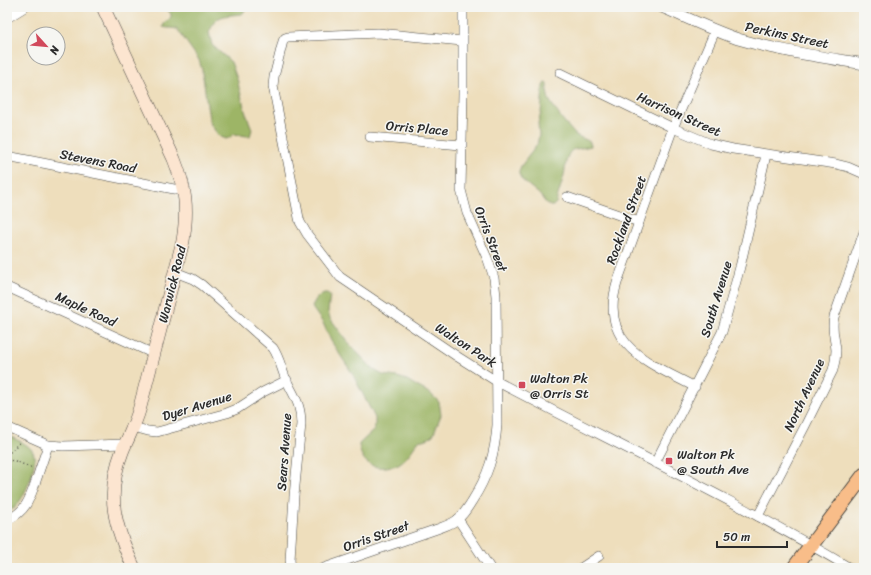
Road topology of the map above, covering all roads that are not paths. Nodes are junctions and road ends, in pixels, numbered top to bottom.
1 (23, 7) edge
2 (103, 7) edge
3 (463, 7) edge
4 (662, 7) edge
5 (7, 17) edge
6 (715, 31) junction
7 (462, 41) junction
8 (864, 64) edge
9 (560, 73) dead end
10 (673, 128) junction
11 (370, 137) dead end
12 (461, 145) junction
13 (766, 154) junction
14 (7, 156) edge
15 (864, 174) edge
16 (184, 191) junction
17 (567, 197) dead end
18 (639, 222) junction
19 (864, 232) edge
20 (175, 272) junction
21 (7, 287) edge
22 (154, 354) junction
23 (287, 380) junction
24 (496, 381) junction
25 (695, 387) junction
26 (7, 427) edge
27 (133, 427) junction
28 (125, 444) junction
29 (48, 445) junction
30 (655, 463) junction
31 (864, 475) edge
32 (758, 516) junction
33 (458, 519) junction
34 (7, 520) edge
35 (811, 545) junction
36 (599, 556) dead end
37 (134, 568) edge
38 (291, 568) edge
39 (324, 568) edge
40 (490, 568) edge
41 (581, 568) edge
42 (794, 568) edge
43 (850, 568) edge

1 - 5 street
2 - 16 main road, Warwick Road
3 - 7 street, Orris Street
4 - 6 street, Perkins Street
6 - 8 street, Perkins Street
6 - 10 street, Rockland Street
7 - 12 street, Orris Street
7 - 24 street, Walton Park
9 - 10 street, Harrison Street
10 - 13 street, Harrison Street
10 - 18 street, Rockland Street
11 - 12 street, Orris Place
12 - 24 street, Orris Street
13 - 15 street, Harrison Street
13 - 25 street, South Avenue
14 - 16 street, Stevens Road
16 - 20 main road, Warwick Road
17 - 18 street
18 - 25 street, Rockland Street
19 - 32 street, North Avenue
20 - 22 main road, Warwick Road
20 - 23 street, Sears Avenue
21 - 22 street, Maple Road
22 - 27 main road, Warwick Road
23 - 27 street, Dyer Avenue
23 - 38 street, Sears Avenue
24 - 30 street, Walton Park
24 - 33 street, Orris Street
25 - 30 street, South Avenue
26 - 29 street
27 - 28 main road, Warwick Road
28 - 29 street
28 - 37 main road, Warwick Road
29 - 34 street
30 - 32 street, Walton Park
31 - 35 main road
32 - 35 street, Walton Park
33 - 39 street, Orris Street
33 - 40 street
35 - 42 main road
35 - 43 street, Walton Park
36 - 41 street

